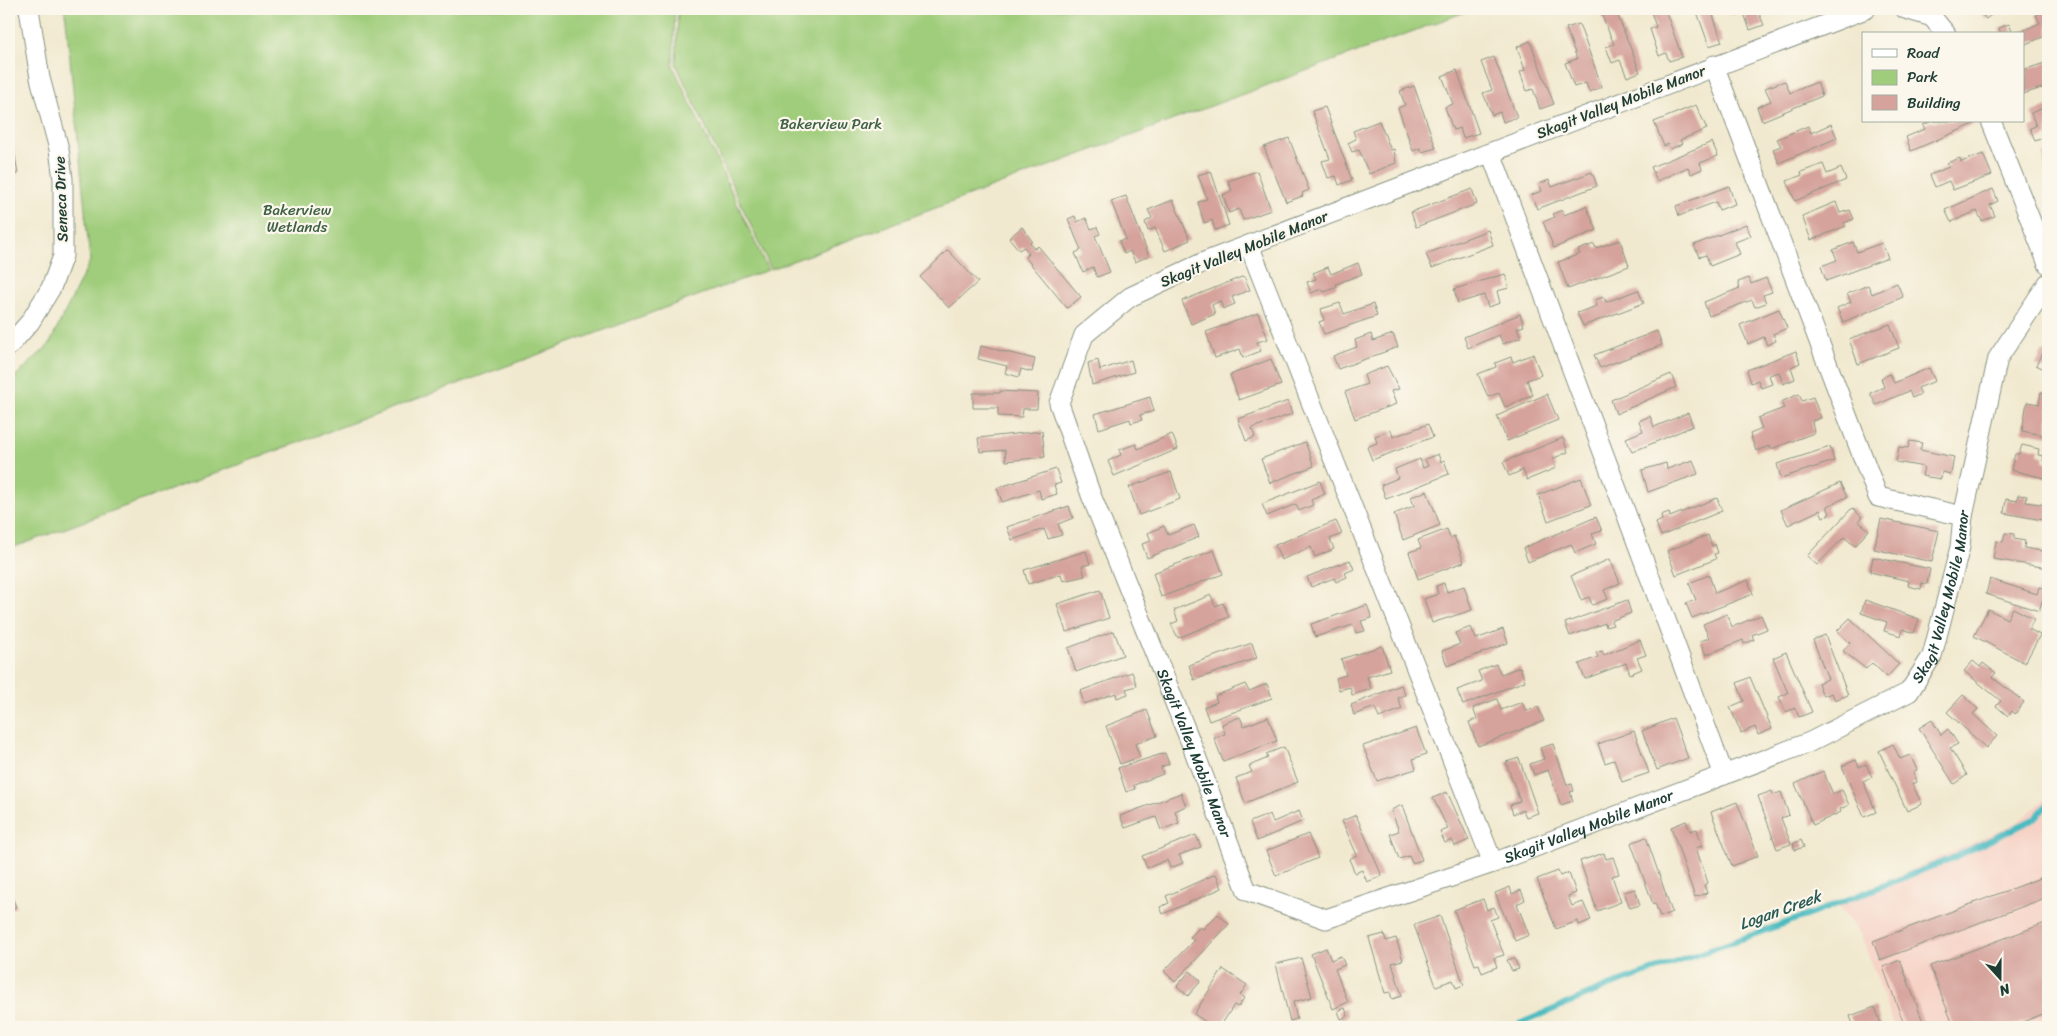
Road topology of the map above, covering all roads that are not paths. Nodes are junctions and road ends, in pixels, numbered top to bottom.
1 (29, 9) edge
2 (1866, 9) edge
3 (1905, 9) edge
4 (1944, 32) edge
5 (1714, 65) junction
6 (1991, 122) edge
7 (1491, 153) junction
8 (1249, 245) junction
9 (2048, 264) edge
10 (2048, 283) edge
11 (9, 346) edge
12 (1963, 516) junction
13 (1724, 775) junction
14 (1493, 863) junction

1 - 11 street, Seneca Drive
2 - 5 street, Skagit Valley Mobile Manor
3 - 4 street
5 - 7 street, Skagit Valley Mobile Manor
5 - 12 street
6 - 9 street
7 - 8 street, Skagit Valley Mobile Manor
7 - 13 street
8 - 14 street
8 - 14 street, Skagit Valley Mobile Manor
10 - 12 street, Skagit Valley Mobile Manor
12 - 13 street, Skagit Valley Mobile Manor
13 - 14 street, Skagit Valley Mobile Manor

